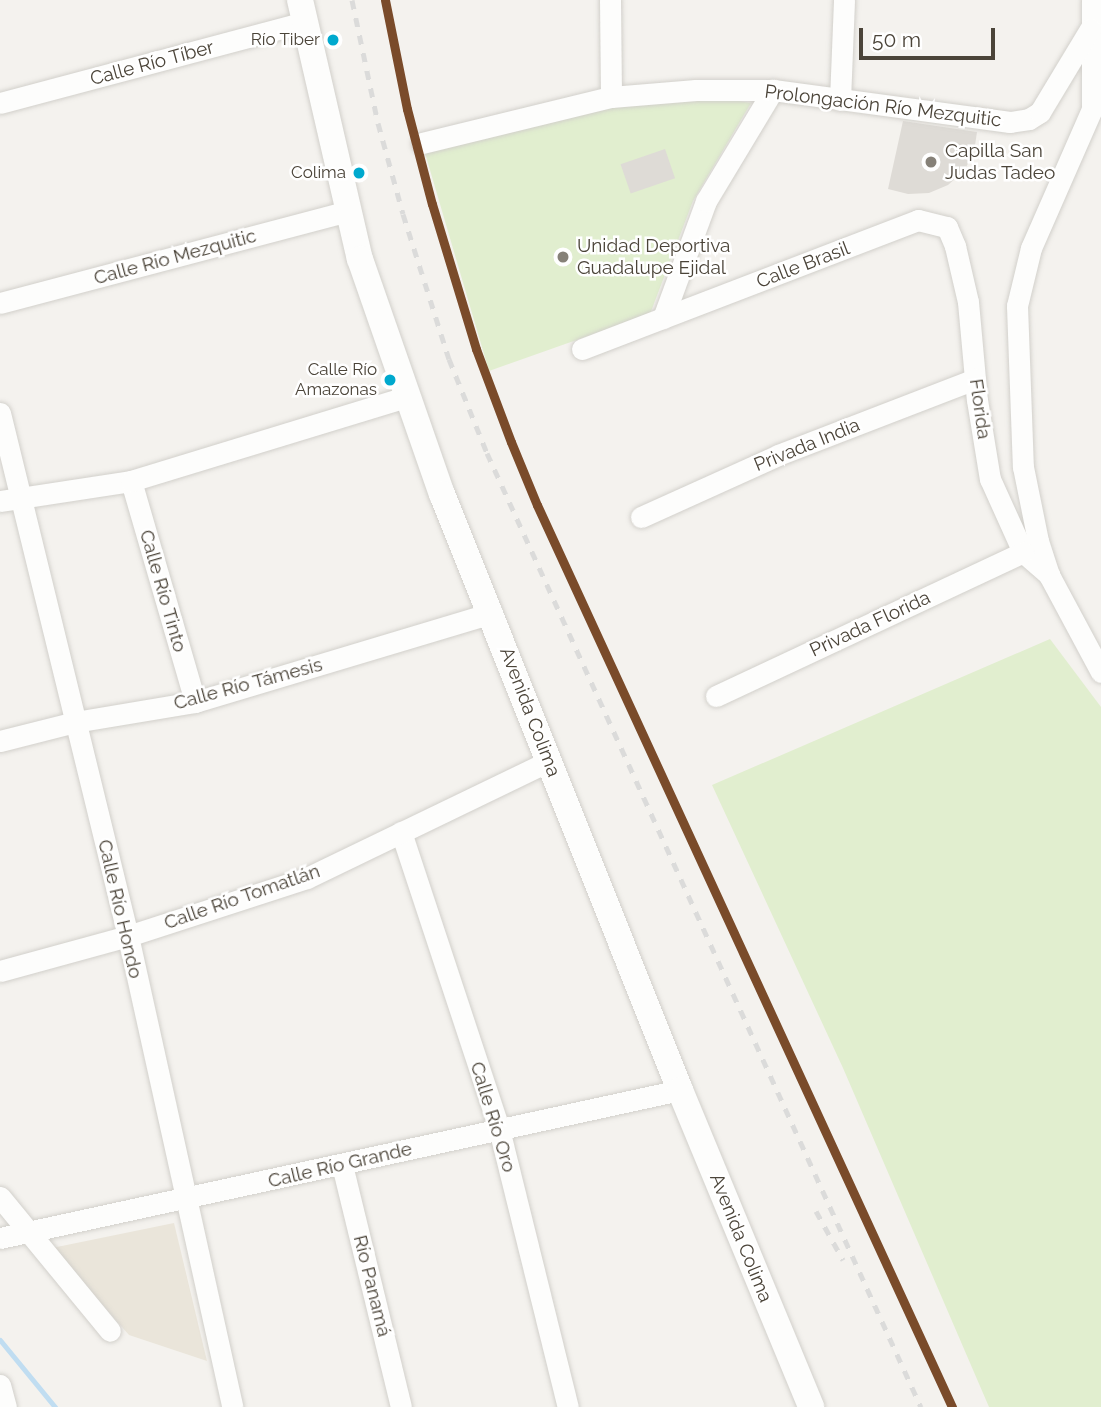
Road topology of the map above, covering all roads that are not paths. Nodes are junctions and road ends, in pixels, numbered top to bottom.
1 (610, 0) edge
2 (844, 0) edge
3 (1092, 0) edge
4 (302, 11) edge
5 (1090, 29) junction
6 (773, 90) junction
7 (611, 97) junction
8 (840, 100) junction
9 (0, 103) edge
10 (422, 143) dead end
11 (349, 211) junction
12 (947, 227) joint
13 (0, 303) edge
14 (663, 318) junction
15 (582, 349) dead end
16 (975, 380) junction
17 (409, 396) junction
18 (0, 413) edge
19 (131, 481) junction
20 (10, 499) edge
21 (641, 517) dead end
22 (1023, 552) junction
23 (1049, 575) junction
24 (492, 613) junction
25 (1101, 672) edge
26 (716, 696) dead end
27 (195, 702) junction
28 (75, 722) junction
29 (0, 741) edge
30 (549, 761) junction
31 (401, 832) junction
32 (128, 936) junction
33 (0, 971) edge
34 (680, 1090) junction
35 (499, 1129) junction
36 (342, 1164) junction
37 (0, 1197) edge
38 (186, 1200) junction
39 (28, 1233) junction
40 (0, 1238) edge
41 (110, 1331) dead end
42 (0, 1385) edge
43 (6, 1407) edge
44 (232, 1407) edge
45 (401, 1407) edge
46 (568, 1407) edge
47 (811, 1407) edge

1 - 7 street
2 - 8 street
3 - 5 street
4 - 9 street, Calle Río Tíber
4 - 11 street, Avenida Colima
5 - 8 street, Prolongación Río Mezquitic
5 - 23 street
6 - 7 street, Prolongación Río Mezquitic
6 - 8 street, Prolongación Río Mezquitic
6 - 14 street
7 - 10 street, Prolongación Río Mezquitic
11 - 13 street, Calle Río Mezquitic
11 - 17 street, Avenida Colima
12 - 14 street, Calle Brasil
12 - 16 street, Florida
14 - 15 street, Calle Brasil
16 - 21 street, Privada India
16 - 22 street, Florida
17 - 19 street
17 - 24 street, Avenida Colima
18 - 20 street, Calle Río Hondo
19 - 20 street
19 - 27 street, Calle Río Tinto
20 - 28 street, Calle Río Hondo
22 - 23 street, Florida
22 - 26 street, Privada Florida
23 - 25 street
24 - 27 street, Calle Río Támesis
24 - 30 street, Avenida Colima
27 - 28 street, Calle Río Támesis
28 - 29 street, Calle Río Támesis
28 - 32 street, Calle Río Hondo
30 - 31 street, Calle Río Tomatlán
30 - 34 street, Avenida Colima
31 - 32 street, Calle Río Tomatlán
31 - 35 street, Calle Río Oro
32 - 33 street, Calle Río Tomatlán
32 - 38 street, Calle Río Hondo
34 - 35 street, Calle Río Grande
34 - 47 street, Avenida Colima
35 - 36 street, Calle Río Grande
35 - 46 street, Calle Río Oro
36 - 38 street, Calle Río Grande
36 - 45 street, Río Panamá
37 - 39 street
38 - 39 street, Calle Río Grande
38 - 44 street, Calle Río Hondo
39 - 40 street, Calle Río Grande
39 - 41 street
42 - 43 street

